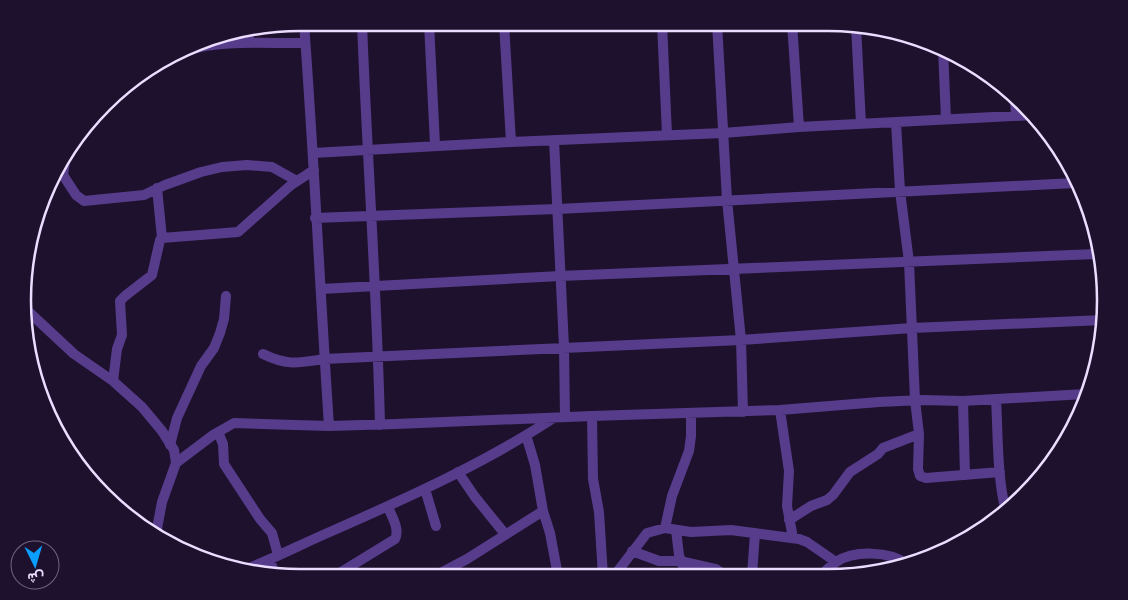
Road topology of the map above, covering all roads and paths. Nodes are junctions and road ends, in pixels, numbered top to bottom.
1 (304, 31) edge
2 (362, 31) edge
3 (429, 31) edge
4 (504, 31) edge
5 (662, 31) edge
6 (717, 31) edge
7 (793, 31) edge
8 (856, 33) edge
9 (249, 36) edge
10 (249, 43) junction
11 (305, 43) junction
12 (214, 46) edge
13 (942, 57) edge
14 (1015, 108) edge
15 (1016, 116) junction
16 (1023, 116) edge
17 (946, 119) junction
18 (896, 122) junction
19 (861, 124) junction
20 (799, 127) junction
21 (723, 133) junction
22 (667, 135) junction
23 (554, 140) junction
24 (511, 142) junction
25 (435, 145) junction
26 (366, 149) junction
27 (313, 153) junction
28 (314, 170) junction
29 (61, 177) edge
30 (297, 181) junction
31 (1070, 183) edge
32 (157, 188) junction
33 (900, 191) junction
34 (727, 200) junction
35 (558, 209) junction
36 (372, 215) junction
37 (315, 218) junction
38 (162, 238) junction
39 (1093, 254) edge
40 (909, 262) junction
41 (734, 269) junction
42 (560, 276) junction
43 (374, 286) junction
44 (321, 289) junction
45 (226, 296) dead end
46 (32, 314) edge
47 (1096, 320) edge
48 (912, 328) junction
49 (741, 340) junction
50 (564, 348) junction
51 (262, 354) dead end
52 (378, 357) junction
53 (324, 360) junction
54 (114, 381) junction
55 (1079, 394) edge
56 (996, 399) junction
57 (915, 400) junction
58 (963, 401) junction
59 (780, 410) junction
60 (743, 412) junction
61 (691, 414) junction
62 (592, 416) junction
63 (565, 417) junction
64 (552, 419) junction
65 (380, 425) junction
66 (329, 426) junction
67 (218, 432) junction
68 (918, 434) junction
69 (526, 435) junction
70 (170, 445) junction
71 (176, 462) junction
72 (458, 472) junction
73 (1000, 472) junction
74 (965, 475) junction
75 (424, 489) junction
76 (1003, 503) edge
77 (388, 507) junction
78 (543, 510) junction
79 (789, 520) junction
80 (436, 526) dead end
81 (157, 527) edge
82 (664, 528) junction
83 (676, 530) junction
84 (755, 533) junction
85 (505, 534) junction
86 (793, 538) junction
87 (632, 551) junction
88 (274, 558) junction
89 (899, 560) edge
90 (681, 561) junction
91 (836, 562) junction
92 (256, 565) edge
93 (274, 567) edge
94 (346, 569) edge
95 (448, 569) edge
96 (557, 569) edge
97 (603, 569) edge
98 (619, 569) edge
99 (684, 569) edge
100 (716, 569) edge
101 (752, 569) edge
102 (828, 569) edge

1 - 11 street
2 - 26 street
3 - 25 street
4 - 24 street
5 - 22 street
6 - 21 street
7 - 20 street
8 - 19 street
9 - 10 street
10 - 11 street
10 - 12 street
11 - 27 street
13 - 17 street
14 - 15 street
15 - 16 street
15 - 17 street
17 - 18 street
18 - 19 street
18 - 33 street
19 - 20 street
20 - 21 street
21 - 22 street
21 - 34 street
22 - 23 street
23 - 24 street
23 - 35 street
24 - 25 street
25 - 26 street
26 - 27 street
26 - 36 street
27 - 28 street
28 - 30 street
28 - 37 street
29 - 32 street
30 - 32 street
30 - 38 street
31 - 33 street
32 - 38 street
33 - 34 street
33 - 40 street
34 - 35 street
34 - 41 street
35 - 36 street
35 - 42 street
36 - 37 street
36 - 43 street
37 - 44 street
38 - 54 street
39 - 40 street
40 - 41 street
40 - 48 street
41 - 42 street
41 - 49 street
42 - 43 street
42 - 50 street
43 - 44 street
43 - 52 street
44 - 53 street
45 - 70 street
46 - 54 street
47 - 48 street
48 - 49 street
48 - 57 street
49 - 50 street
49 - 60 street
50 - 52 street
50 - 63 street
51 - 53 street
52 - 53 street
52 - 65 street
53 - 66 street
54 - 70 street
55 - 56 street
56 - 58 street
56 - 73 street
57 - 58 street
57 - 59 street
57 - 68 street
58 - 74 street
59 - 60 street
59 - 79 street
60 - 61 street
61 - 62 street
61 - 82 street
62 - 63 street
62 - 97 street
63 - 64 street
64 - 65 street
64 - 69 street
65 - 66 street
66 - 67 street
67 - 71 street
67 - 88 street
68 - 74 street
68 - 79 street
69 - 72 street
69 - 78 street
70 - 71 street
71 - 81 street
72 - 75 street
72 - 85 street
73 - 74 street
73 - 76 street
75 - 77 street
75 - 80 street
77 - 88 street
77 - 94 street
78 - 85 street
78 - 96 street
79 - 86 street
82 - 83 street
82 - 87 street
83 - 84 street
83 - 90 street
84 - 86 street
84 - 101 street
85 - 95 street
86 - 91 street
87 - 90 street
87 - 98 street
88 - 92 street
88 - 93 street
89 - 91 street
90 - 99 street
90 - 100 street
91 - 102 street

